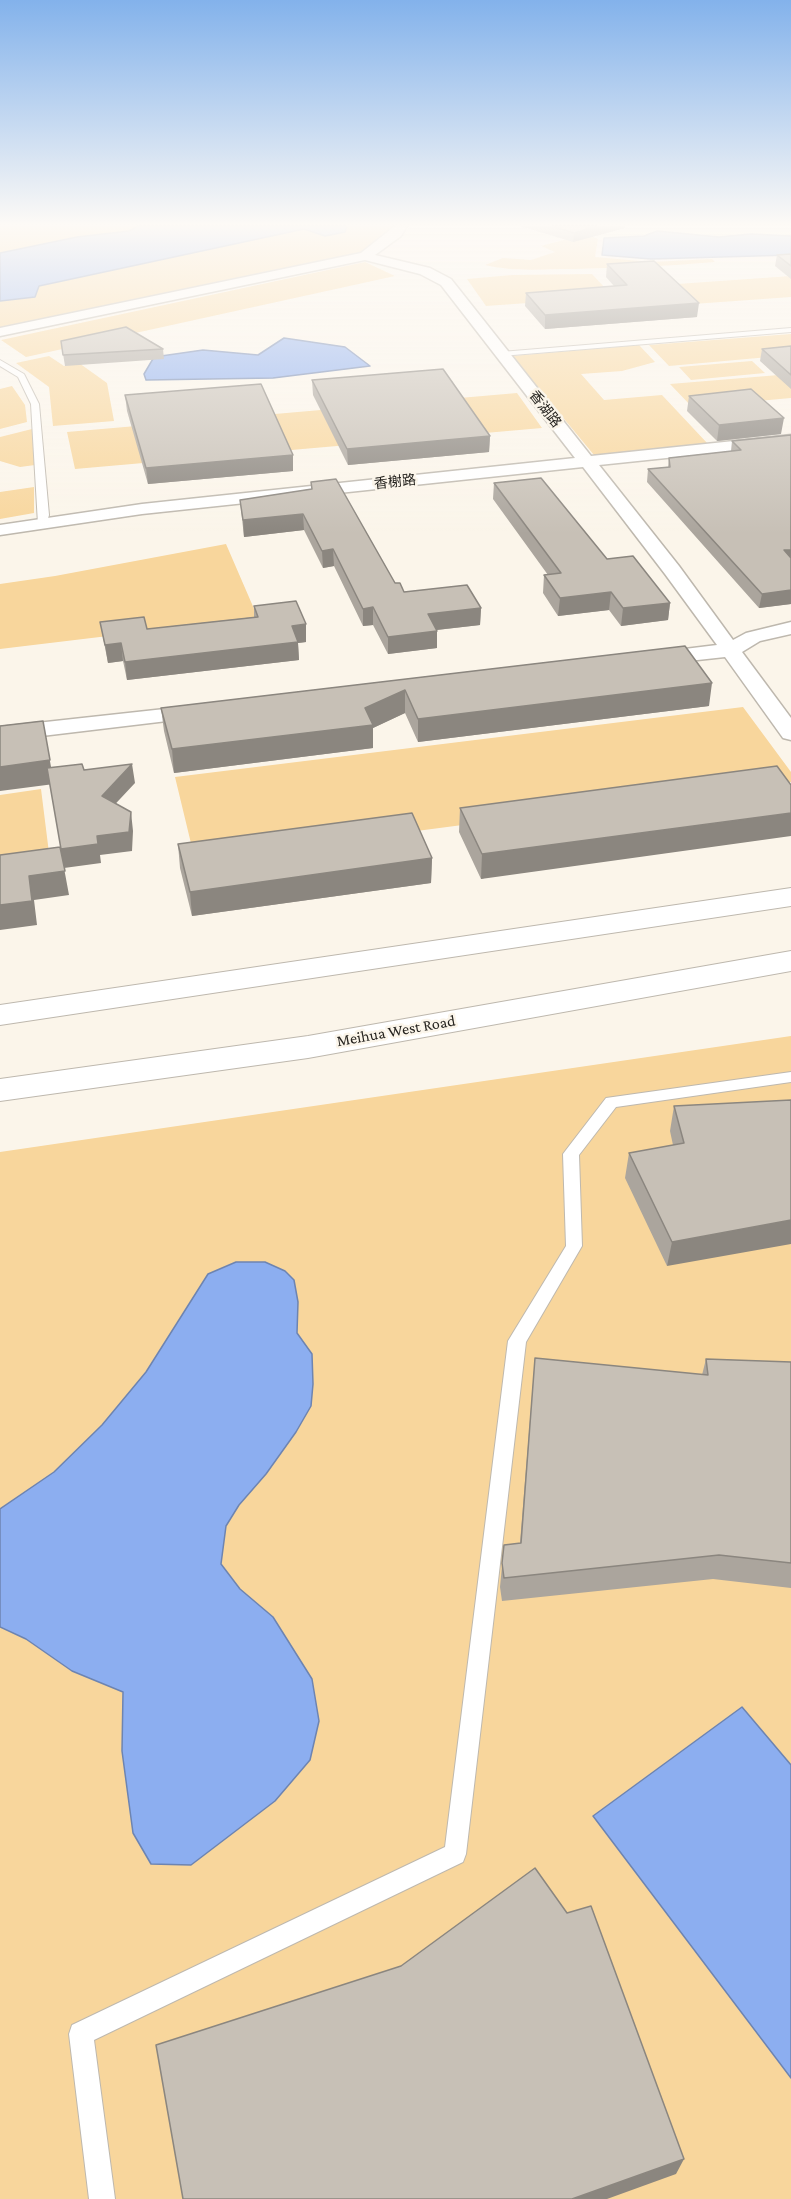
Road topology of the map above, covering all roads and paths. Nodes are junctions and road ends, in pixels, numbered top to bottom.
1 (16, 329) edge
2 (482, 329) edge
3 (791, 330) edge
4 (0, 332) edge
5 (501, 354) junction
6 (0, 362) edge
7 (791, 440) edge
8 (586, 461) junction
9 (43, 524) junction
10 (0, 530) edge
11 (791, 628) edge
12 (730, 650) junction
13 (635, 661) edge
14 (218, 709) edge
15 (791, 733) edge
16 (0, 735) edge
17 (791, 897) edge
18 (791, 961) edge
19 (0, 1015) edge
20 (791, 1077) edge
21 (8, 1090) edge
22 (102, 2199) edge

1 - 4 street
2 - 5 street, 香湖路
3 - 5 lane
5 - 8 street, 香湖路
6 - 9 lane
7 - 8 street, 香榭路
8 - 9 street, 香榭路
8 - 12 street, 香湖路
9 - 10 street, 香榭路
11 - 12 street
12 - 13 street
12 - 15 street, 香湖路
14 - 16 street
17 - 19 main road
18 - 21 main road, Meihua West Road
20 - 22 lane

